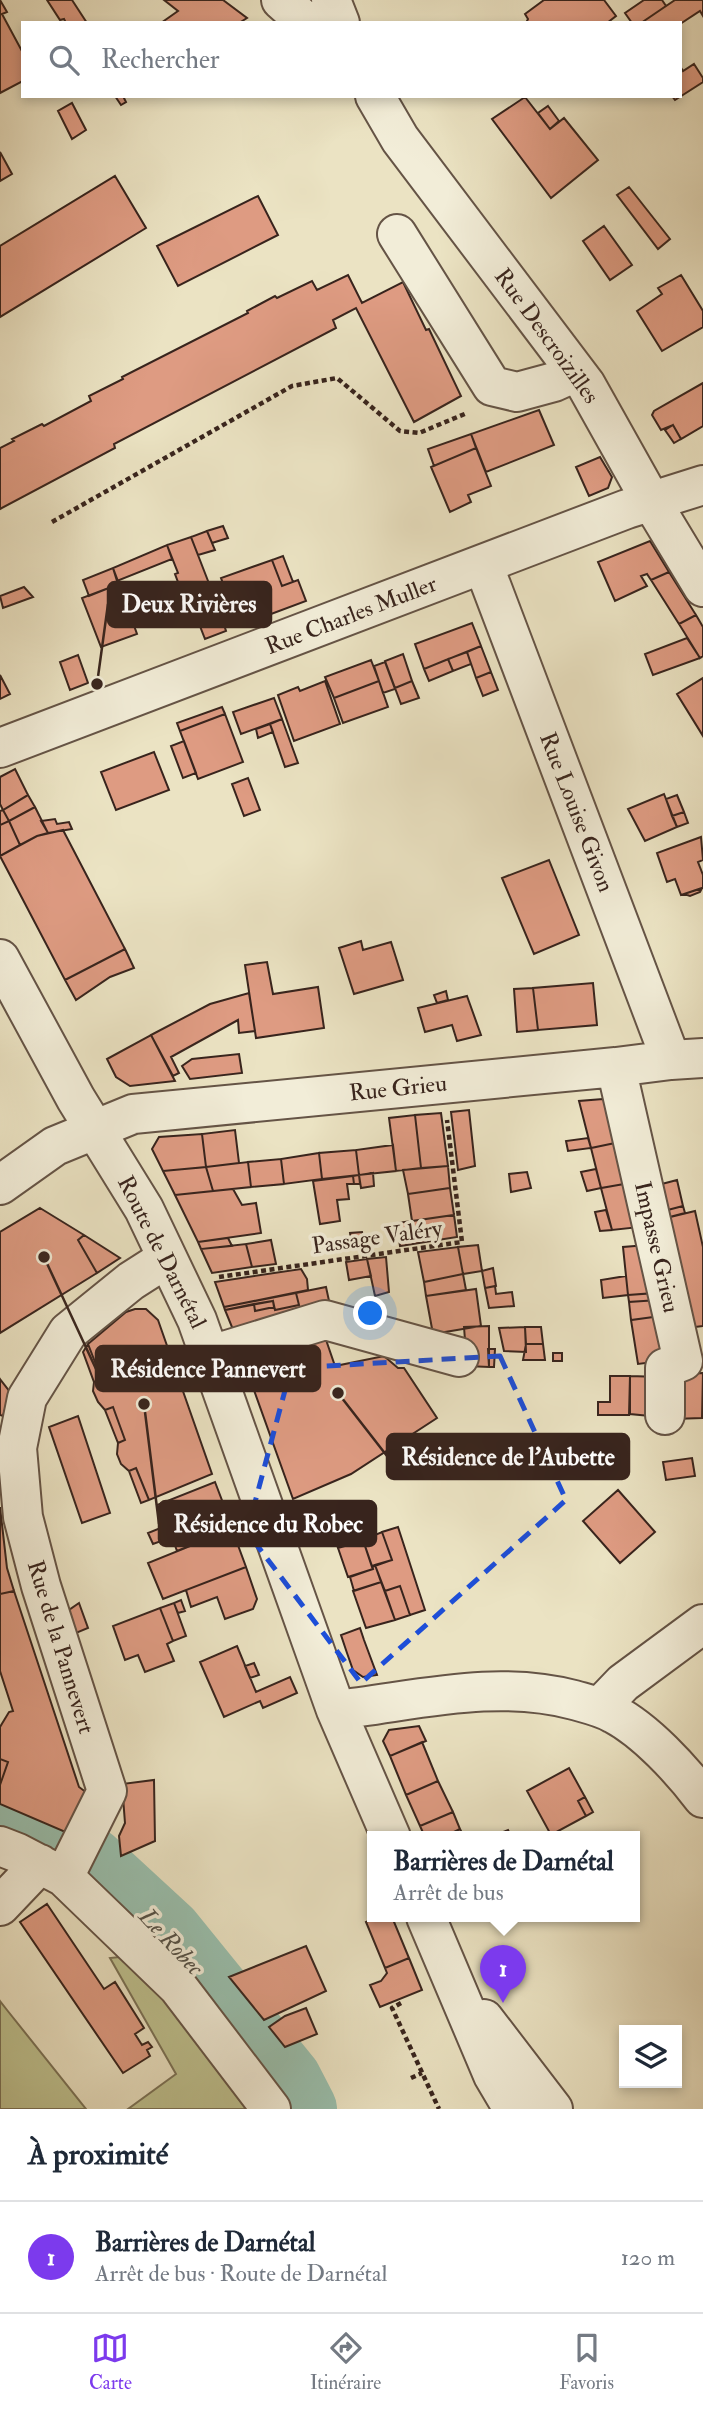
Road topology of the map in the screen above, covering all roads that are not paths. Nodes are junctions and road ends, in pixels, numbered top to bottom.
1 (281, 0) edge
2 (331, 0) edge
3 (305, 21) edge
4 (339, 21) edge
5 (376, 98) edge
6 (397, 234) dead end
7 (576, 372) junction
8 (703, 485) edge
9 (651, 501) junction
10 (483, 564) junction
11 (703, 587) edge
12 (0, 748) edge
13 (0, 959) edge
14 (687, 1059) edge
15 (616, 1067) junction
16 (96, 1129) junction
17 (0, 1185) edge
18 (174, 1271) junction
19 (211, 1355) junction
20 (459, 1357) dead end
21 (665, 1415) dead end
22 (703, 1624) edge
23 (600, 1707) junction
24 (336, 1710) junction
25 (703, 1798) edge
26 (388, 1831) edge
27 (0, 1846) edge
28 (65, 1859) junction
29 (0, 1906) edge
30 (428, 1922) edge
31 (455, 1983) junction
32 (271, 2109) edge
33 (513, 2109) edge
34 (553, 2109) edge

1 - 3 street
2 - 4 street
5 - 7 street, Rue Descroizilles
6 - 7 street
7 - 9 street, Rue Descroizilles
8 - 9 street, Rue Charles Muller
9 - 10 street, Rue Charles Muller
9 - 11 street, Rue Descroizilles
10 - 12 street, Rue Charles Muller
10 - 14 street, Rue Louise Givon
13 - 16 street, Route de Darnétal
14 - 15 street, Rue Grieu
15 - 16 street, Rue Grieu
15 - 21 street, Impasse Grieu
16 - 17 street, Rue Grieu
16 - 18 street, Route de Darnétal
18 - 19 street, Route de Darnétal
18 - 28 street, Rue de la Pannevert
19 - 20 street
19 - 24 street, Route de Darnétal
22 - 23 street
23 - 24 street
23 - 25 street
24 - 26 street, Route de Darnétal
27 - 28 street
28 - 29 street, Rue de la Pannevert
28 - 32 street
30 - 31 street
31 - 33 street
31 - 34 street

